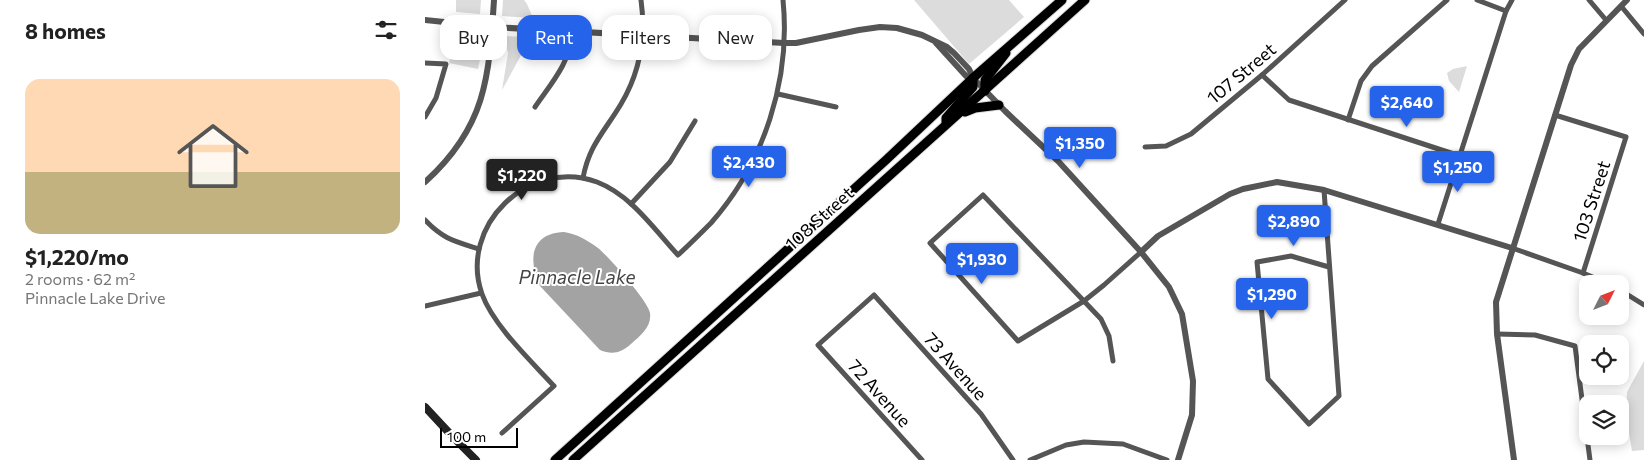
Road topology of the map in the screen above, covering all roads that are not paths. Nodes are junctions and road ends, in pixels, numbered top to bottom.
1 (493, 0) edge
2 (641, 0) edge
3 (783, 0) edge
4 (1062, 0) edge
5 (1085, 0) edge
6 (1345, 0) edge
7 (1447, 0) edge
8 (1477, 0) edge
9 (1512, 0) edge
10 (1589, 0) edge
11 (1627, 0) edge
12 (1621, 6) junction
13 (1506, 11) junction
14 (492, 15) edge
15 (643, 15) edge
16 (425, 20) edge
17 (1606, 20) junction
18 (440, 21) edge
19 (1033, 24) junction
20 (1644, 34) edge
21 (689, 38) edge
22 (784, 43) junction
23 (489, 60) edge
24 (566, 60) edge
25 (639, 60) edge
26 (425, 63) edge
27 (1262, 75) junction
28 (973, 78) junction
29 (985, 91) junction
30 (778, 94) junction
31 (999, 105) junction
32 (535, 107) dead end
33 (836, 107) dead end
34 (1555, 114) junction
35 (425, 117) edge
36 (695, 120) dead end
37 (1349, 120) junction
38 (947, 125) junction
39 (1145, 147) dead end
40 (1459, 156) junction
41 (583, 178) junction
42 (425, 182) edge
43 (1324, 190) junction
44 (631, 204) junction
45 (425, 220) edge
46 (1438, 224) junction
47 (1512, 248) junction
48 (479, 250) junction
49 (1141, 252) junction
50 (1329, 267) junction
51 (1583, 273) junction
52 (1588, 275) edge
53 (481, 293) junction
54 (874, 294) joint
55 (1629, 296) edge
56 (1084, 301) junction
57 (1644, 305) edge
58 (425, 306) edge
59 (1497, 334) junction
60 (1113, 361) dead end
61 (425, 407) edge
62 (502, 433) dead end
63 (453, 438) junction
64 (470, 460) edge
65 (476, 460) edge
66 (555, 460) edge
67 (573, 460) edge
68 (922, 460) edge
69 (1013, 460) edge
70 (1030, 460) edge
71 (1167, 460) edge
72 (1178, 460) edge
73 (1514, 460) edge
74 (1591, 460) edge

1 - 14 street
2 - 15 street
3 - 22 street
4 - 19 main road, 108 Street
5 - 29 main road, 108 Street
6 - 27 street, 107 Street
7 - 37 street
8 - 13 street
9 - 13 street
10 - 17 street
11 - 12 street
12 - 17 street
12 - 20 street
13 - 40 street
16 - 18 street
17 - 34 street
19 - 28 main road, 108 Street
19 - 29 main road
21 - 22 street
22 - 28 street
22 - 30 street
23 - 42 street
24 - 32 street
25 - 41 street
26 - 35 street
27 - 37 street
27 - 39 street, 107 Street
28 - 29 street
28 - 38 main road
28 - 66 main road, 108 Street
29 - 31 street
29 - 38 main road, 108 Street
30 - 33 street
30 - 44 street
31 - 38 main road
31 - 49 street
34 - 47 street
34 - 51 street, 103 Street
36 - 44 street
37 - 40 street
38 - 67 main road, 108 Street
40 - 46 street
41 - 44 street
41 - 48 street
43 - 46 street
43 - 49 street
43 - 50 street
45 - 48 street
46 - 47 street
47 - 51 street
47 - 59 street
48 - 53 street
49 - 56 street
49 - 72 street
50 - 50 street
51 - 52 street
53 - 58 street
53 - 62 street
54 - 68 street, 72 Avenue
54 - 69 street, 73 Avenue
55 - 57 street
56 - 56 street
56 - 60 street
59 - 73 street
59 - 74 street
61 - 63 main road
63 - 64 main road
63 - 65 main road
70 - 71 street

